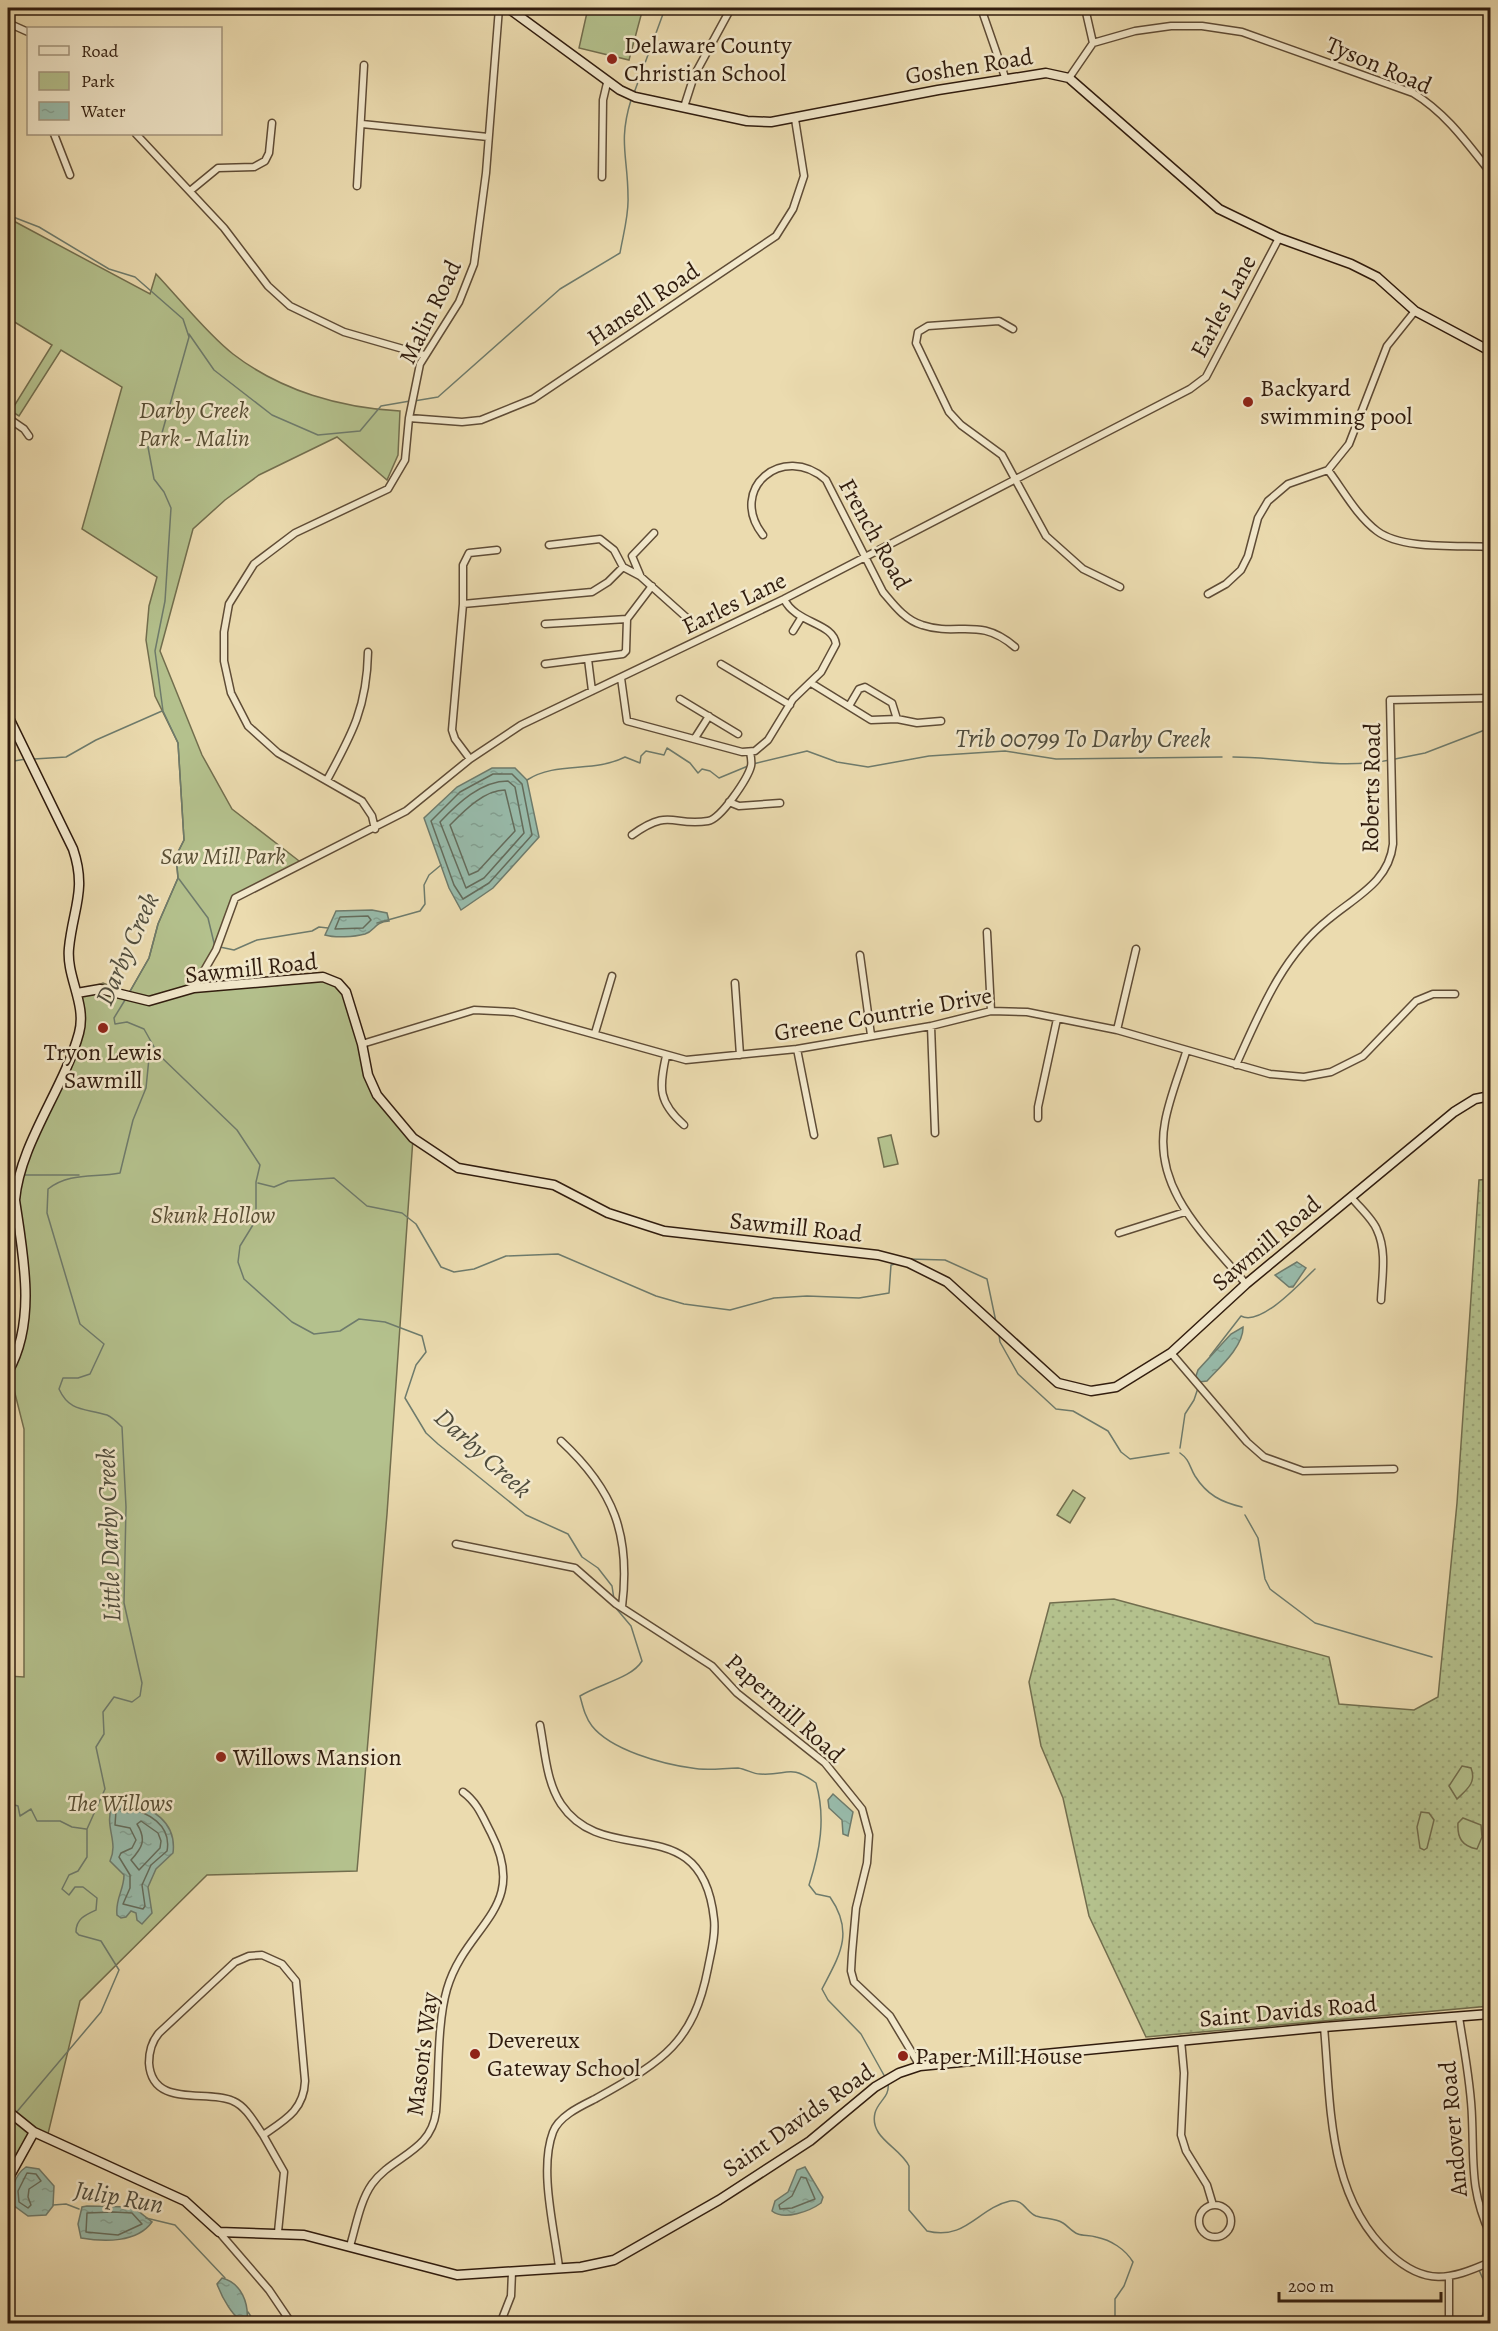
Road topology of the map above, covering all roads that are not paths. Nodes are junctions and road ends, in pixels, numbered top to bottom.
1 (499, 8) edge
2 (508, 8) edge
3 (731, 8) edge
4 (981, 8) edge
5 (1085, 8) edge
6 (1485, 8) edge
7 (1491, 12) edge
8 (8, 23) edge
9 (27, 32) edge
10 (1093, 43) junction
11 (364, 65) dead end
12 (1069, 78) junction
13 (1006, 80) junction
14 (607, 83) junction
15 (684, 107) junction
16 (795, 119) junction
17 (272, 123) dead end
18 (362, 124) junction
19 (54, 135) edge
20 (137, 135) edge
21 (488, 137) junction
22 (1491, 172) edge
23 (70, 175) dead end
24 (602, 177) dead end
25 (357, 186) dead end
26 (190, 192) junction
27 (1279, 238) junction
28 (1415, 311) junction
29 (1013, 329) dead end
30 (1491, 337) edge
31 (1488, 350) edge
32 (424, 355) junction
33 (8, 418) edge
34 (409, 418) junction
35 (29, 436) dead end
36 (1328, 470) junction
37 (1015, 479) junction
38 (654, 533) dead end
39 (763, 535) dead end
40 (549, 545) dead end
41 (1491, 547) edge
42 (496, 550) dead end
43 (867, 556) junction
44 (623, 567) junction
45 (640, 576) junction
46 (652, 586) junction
47 (1120, 587) dead end
48 (1208, 594) dead end
49 (784, 599) junction
50 (463, 604) junction
51 (687, 618) dead end
52 (801, 618) junction
53 (627, 619) junction
54 (545, 624) dead end
55 (793, 632) dead end
56 (1015, 647) dead end
57 (368, 652) dead end
58 (588, 659) junction
59 (545, 664) dead end
60 (721, 664) dead end
61 (621, 678) junction
62 (812, 682) junction
63 (592, 691) junction
64 (1491, 698) edge
65 (680, 699) dead end
66 (790, 705) junction
67 (849, 706) junction
68 (8, 716) edge
69 (709, 717) junction
70 (897, 720) junction
71 (941, 721) dead end
72 (738, 734) dead end
73 (695, 738) junction
74 (750, 752) junction
75 (470, 759) junction
76 (327, 780) junction
77 (729, 802) junction
78 (780, 803) dead end
79 (375, 829) junction
80 (632, 835) dead end
81 (987, 932) dead end
82 (1136, 949) dead end
83 (860, 955) dead end
84 (612, 976) dead end
85 (735, 983) dead end
86 (194, 988) junction
87 (77, 993) junction
88 (1455, 994) dead end
89 (991, 1011) junction
90 (1057, 1019) junction
91 (931, 1026) junction
92 (1117, 1030) junction
93 (595, 1033) junction
94 (871, 1035) junction
95 (362, 1044) junction
96 (797, 1049) junction
97 (1186, 1052) junction
98 (740, 1055) junction
99 (666, 1056) junction
100 (1236, 1065) junction
101 (1491, 1096) edge
102 (1038, 1118) dead end
103 (684, 1125) dead end
104 (935, 1132) dead end
105 (814, 1135) dead end
106 (1351, 1197) junction
107 (1185, 1212) junction
108 (1119, 1233) dead end
109 (1246, 1284) junction
110 (1381, 1300) dead end
111 (1171, 1353) junction
112 (8, 1372) edge
113 (561, 1441) dead end
114 (1395, 1469) dead end
115 (456, 1544) dead end
116 (619, 1606) junction
117 (540, 1725) dead end
118 (463, 1792) dead end
119 (1491, 2014) edge
120 (1459, 2017) junction
121 (1324, 2026) junction
122 (1181, 2040) junction
123 (920, 2066) junction
124 (8, 2111) edge
125 (34, 2132) junction
126 (263, 2135) junction
127 (8, 2180) edge
128 (1213, 2205) junction
129 (219, 2232) junction
130 (278, 2232) junction
131 (1491, 2234) edge
132 (350, 2246) junction
133 (1491, 2262) edge
134 (559, 2267) junction
135 (512, 2272) junction
136 (1449, 2277) junction
137 (292, 2324) edge
138 (500, 2324) edge
139 (1449, 2324) edge

1 - 21 street, Malin Road
2 - 14 street, Goshen Road
3 - 15 street
4 - 13 street
5 - 10 street
6 - 7 street
8 - 9 street
10 - 12 street
10 - 22 street, Tyson Road
11 - 18 street
12 - 13 street, Goshen Road
12 - 27 street, Goshen Road
13 - 16 street, Goshen Road
14 - 15 street, Goshen Road
14 - 24 street
15 - 16 street, Goshen Road
16 - 34 street, Hansell Road
17 - 26 street
18 - 21 street
18 - 25 street
19 - 23 street
20 - 26 street
21 - 32 street, Malin Road
26 - 32 street
27 - 28 street, Goshen Road
27 - 37 street, Earles Lane
28 - 31 street, Goshen Road
28 - 36 street
29 - 37 street
30 - 31 street
32 - 34 street, Malin Road
33 - 35 street
34 - 76 street, Malin Road
36 - 41 street
36 - 48 street
37 - 43 street, Earles Lane
37 - 47 street
38 - 45 street
39 - 43 street, French Road
40 - 44 street
42 - 50 street
43 - 49 street, Earles Lane
43 - 56 street, French Road
44 - 45 street
44 - 50 street
45 - 46 street
46 - 51 street
46 - 53 street
49 - 52 street
49 - 61 street, Earles Lane
50 - 75 street
52 - 55 street
52 - 62 street
53 - 54 street
53 - 58 street
57 - 76 street
58 - 59 street
58 - 63 street
60 - 66 street
61 - 63 street, Earles Lane
61 - 73 street
62 - 66 street
62 - 67 street
63 - 75 street, Earles Lane
64 - 100 street, Roberts Road
65 - 69 street
66 - 74 street
67 - 70 street
67 - 70 street
68 - 87 street
69 - 72 street
69 - 73 street
70 - 71 street
73 - 74 street
74 - 77 street
75 - 79 street, Earles Lane
76 - 79 street, Malin Road
77 - 78 street
77 - 80 street
79 - 86 street, Earles Lane
81 - 89 street
82 - 92 street
83 - 94 street
84 - 93 street
85 - 98 street
86 - 87 street, Sawmill Road
86 - 95 street, Sawmill Road
87 - 112 street
88 - 100 street, Greene Countrie Drive
89 - 90 street, Greene Countrie Drive
89 - 91 street, Greene Countrie Drive
90 - 92 street, Greene Countrie Drive
90 - 102 street
91 - 94 street, Greene Countrie Drive
91 - 104 street
92 - 97 street, Greene Countrie Drive
93 - 95 street, Greene Countrie Drive
93 - 99 street, Greene Countrie Drive
94 - 96 street, Greene Countrie Drive
95 - 111 street, Sawmill Road
96 - 98 street, Greene Countrie Drive
96 - 105 street
97 - 100 street, Greene Countrie Drive
97 - 107 street
98 - 99 street, Greene Countrie Drive
99 - 103 street
101 - 106 street, Sawmill Road
106 - 109 street, Sawmill Road
106 - 110 street
107 - 108 street
107 - 109 street
109 - 111 street, Sawmill Road
111 - 114 street
113 - 116 street
115 - 116 street, Papermill Road
116 - 123 street, Papermill Road
117 - 134 street
118 - 132 street, Mason's Way
119 - 120 street, Saint Davids Road
120 - 121 street, Saint Davids Road
120 - 131 street, Andover Road
121 - 122 street, Saint Davids Road
121 - 136 street
122 - 123 street, Saint Davids Road
122 - 128 street
123 - 134 street, Saint Davids Road
124 - 125 street
125 - 127 street
125 - 129 street
126 - 126 street
126 - 130 street
128 - 128 street
129 - 130 street, Saint Davids Road
129 - 137 street
130 - 132 street, Saint Davids Road
132 - 135 street, Saint Davids Road
133 - 136 street
134 - 135 street, Saint Davids Road
135 - 138 street
136 - 139 street

